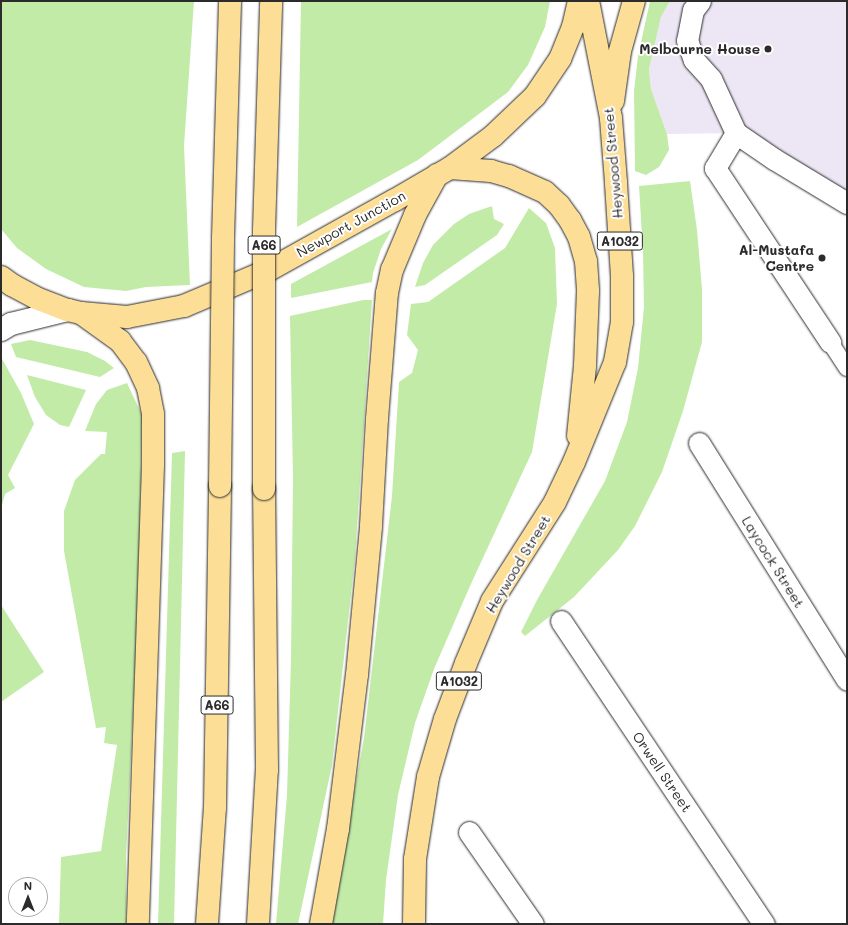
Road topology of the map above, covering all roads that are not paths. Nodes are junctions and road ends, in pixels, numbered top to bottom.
1 (230, 1) edge
2 (271, 1) edge
3 (579, 1) edge
4 (588, 1) edge
5 (634, 1) edge
6 (700, 1) edge
7 (611, 118) junction
8 (736, 133) junction
9 (444, 172) junction
10 (847, 203) edge
11 (1, 277) edge
12 (74, 311) junction
13 (1, 330) edge
14 (830, 342) joint
15 (847, 368) edge
16 (699, 443) dead end
17 (574, 462) junction
18 (561, 621) dead end
19 (847, 680) edge
20 (469, 832) dead end
21 (138, 924) edge
22 (207, 924) edge
23 (258, 924) edge
24 (321, 924) edge
25 (414, 924) edge
26 (533, 924) edge
27 (764, 924) edge

1 - 22 main road, A66, bridge
2 - 23 main road, A66, bridge
3 - 9 main road, Newport Junction
4 - 7 main road, Heywood Street / A1032
5 - 7 main road, A1032
6 - 8 street
7 - 17 main road, Heywood Street / A1032
8 - 10 street
8 - 14 street
9 - 12 main road, Newport Junction
9 - 17 main road, Heywood Street / A1032
9 - 24 main road
11 - 12 main road, Newport Junction
12 - 13 main road
12 - 21 main road
14 - 15 street
16 - 19 street, Laycock Street
17 - 25 main road, Heywood Street / A1032
18 - 27 street, Orwell Street
20 - 26 street

